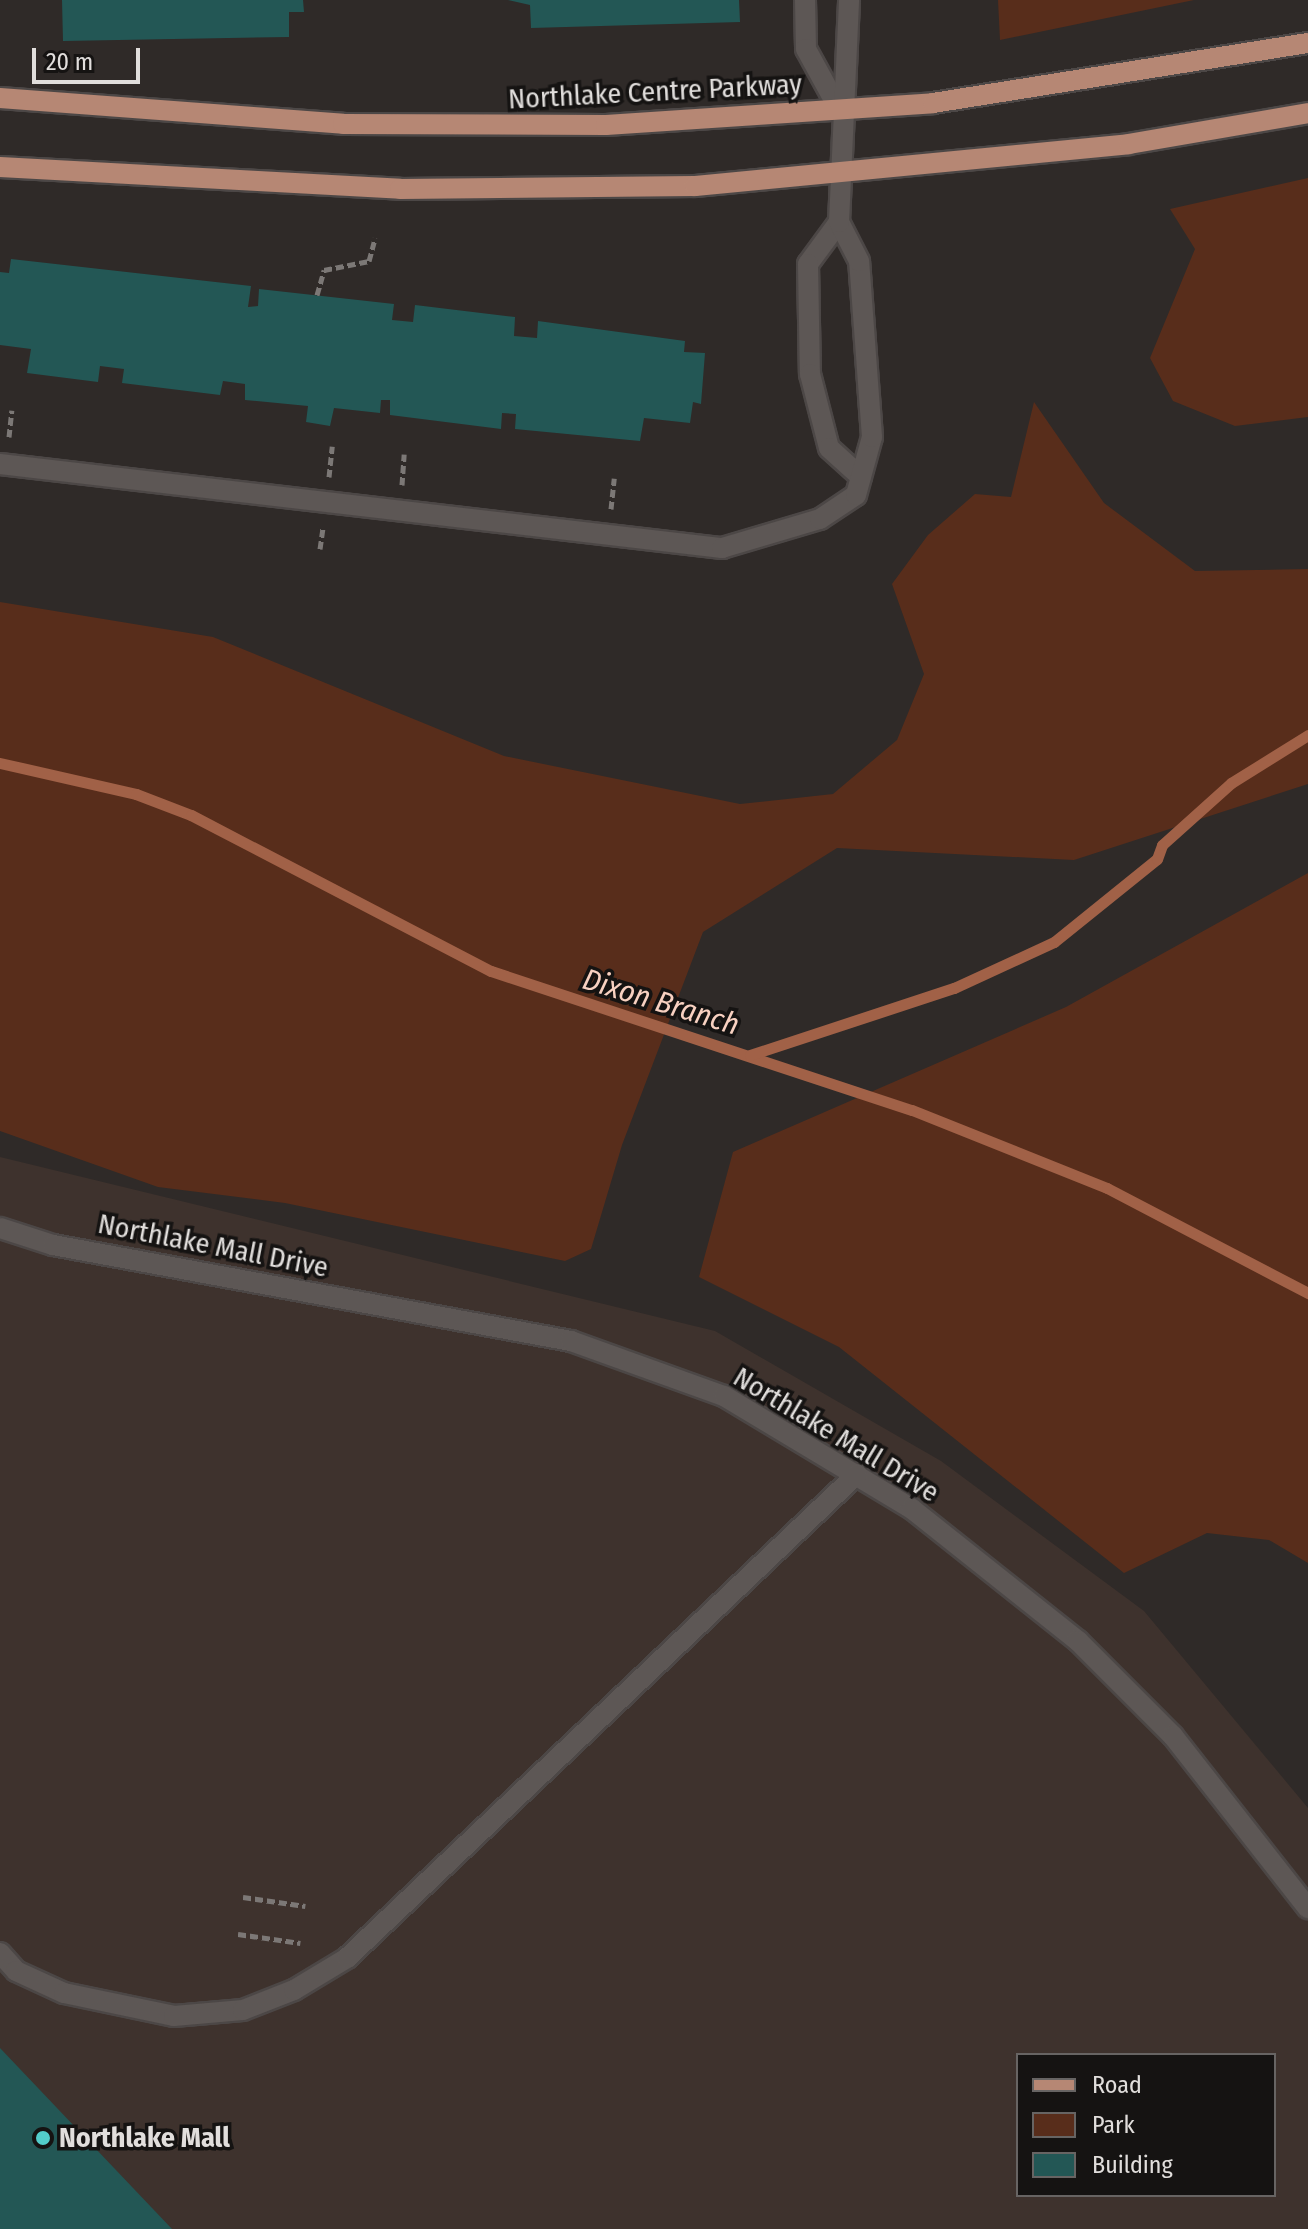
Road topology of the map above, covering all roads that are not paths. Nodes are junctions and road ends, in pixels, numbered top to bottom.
1 (805, 0) edge
2 (849, 0) edge
3 (1308, 43) edge
4 (0, 98) edge
5 (840, 111) junction
6 (1308, 113) edge
7 (0, 167) edge
8 (842, 177) junction
9 (839, 222) junction
10 (0, 464) edge
11 (861, 477) junction
12 (0, 1228) edge
13 (857, 1474) junction
14 (1308, 1908) edge
15 (0, 1953) edge

1 - 5 street
2 - 5 street
3 - 5 main road, Northlake Centre Parkway
4 - 5 main road, Northlake Centre Parkway
5 - 8 street
6 - 8 main road
7 - 8 main road
8 - 9 street
9 - 11 street
9 - 11 street
10 - 11 street
12 - 13 street, Northlake Mall Drive
13 - 14 street, Northlake Mall Drive
13 - 15 street

